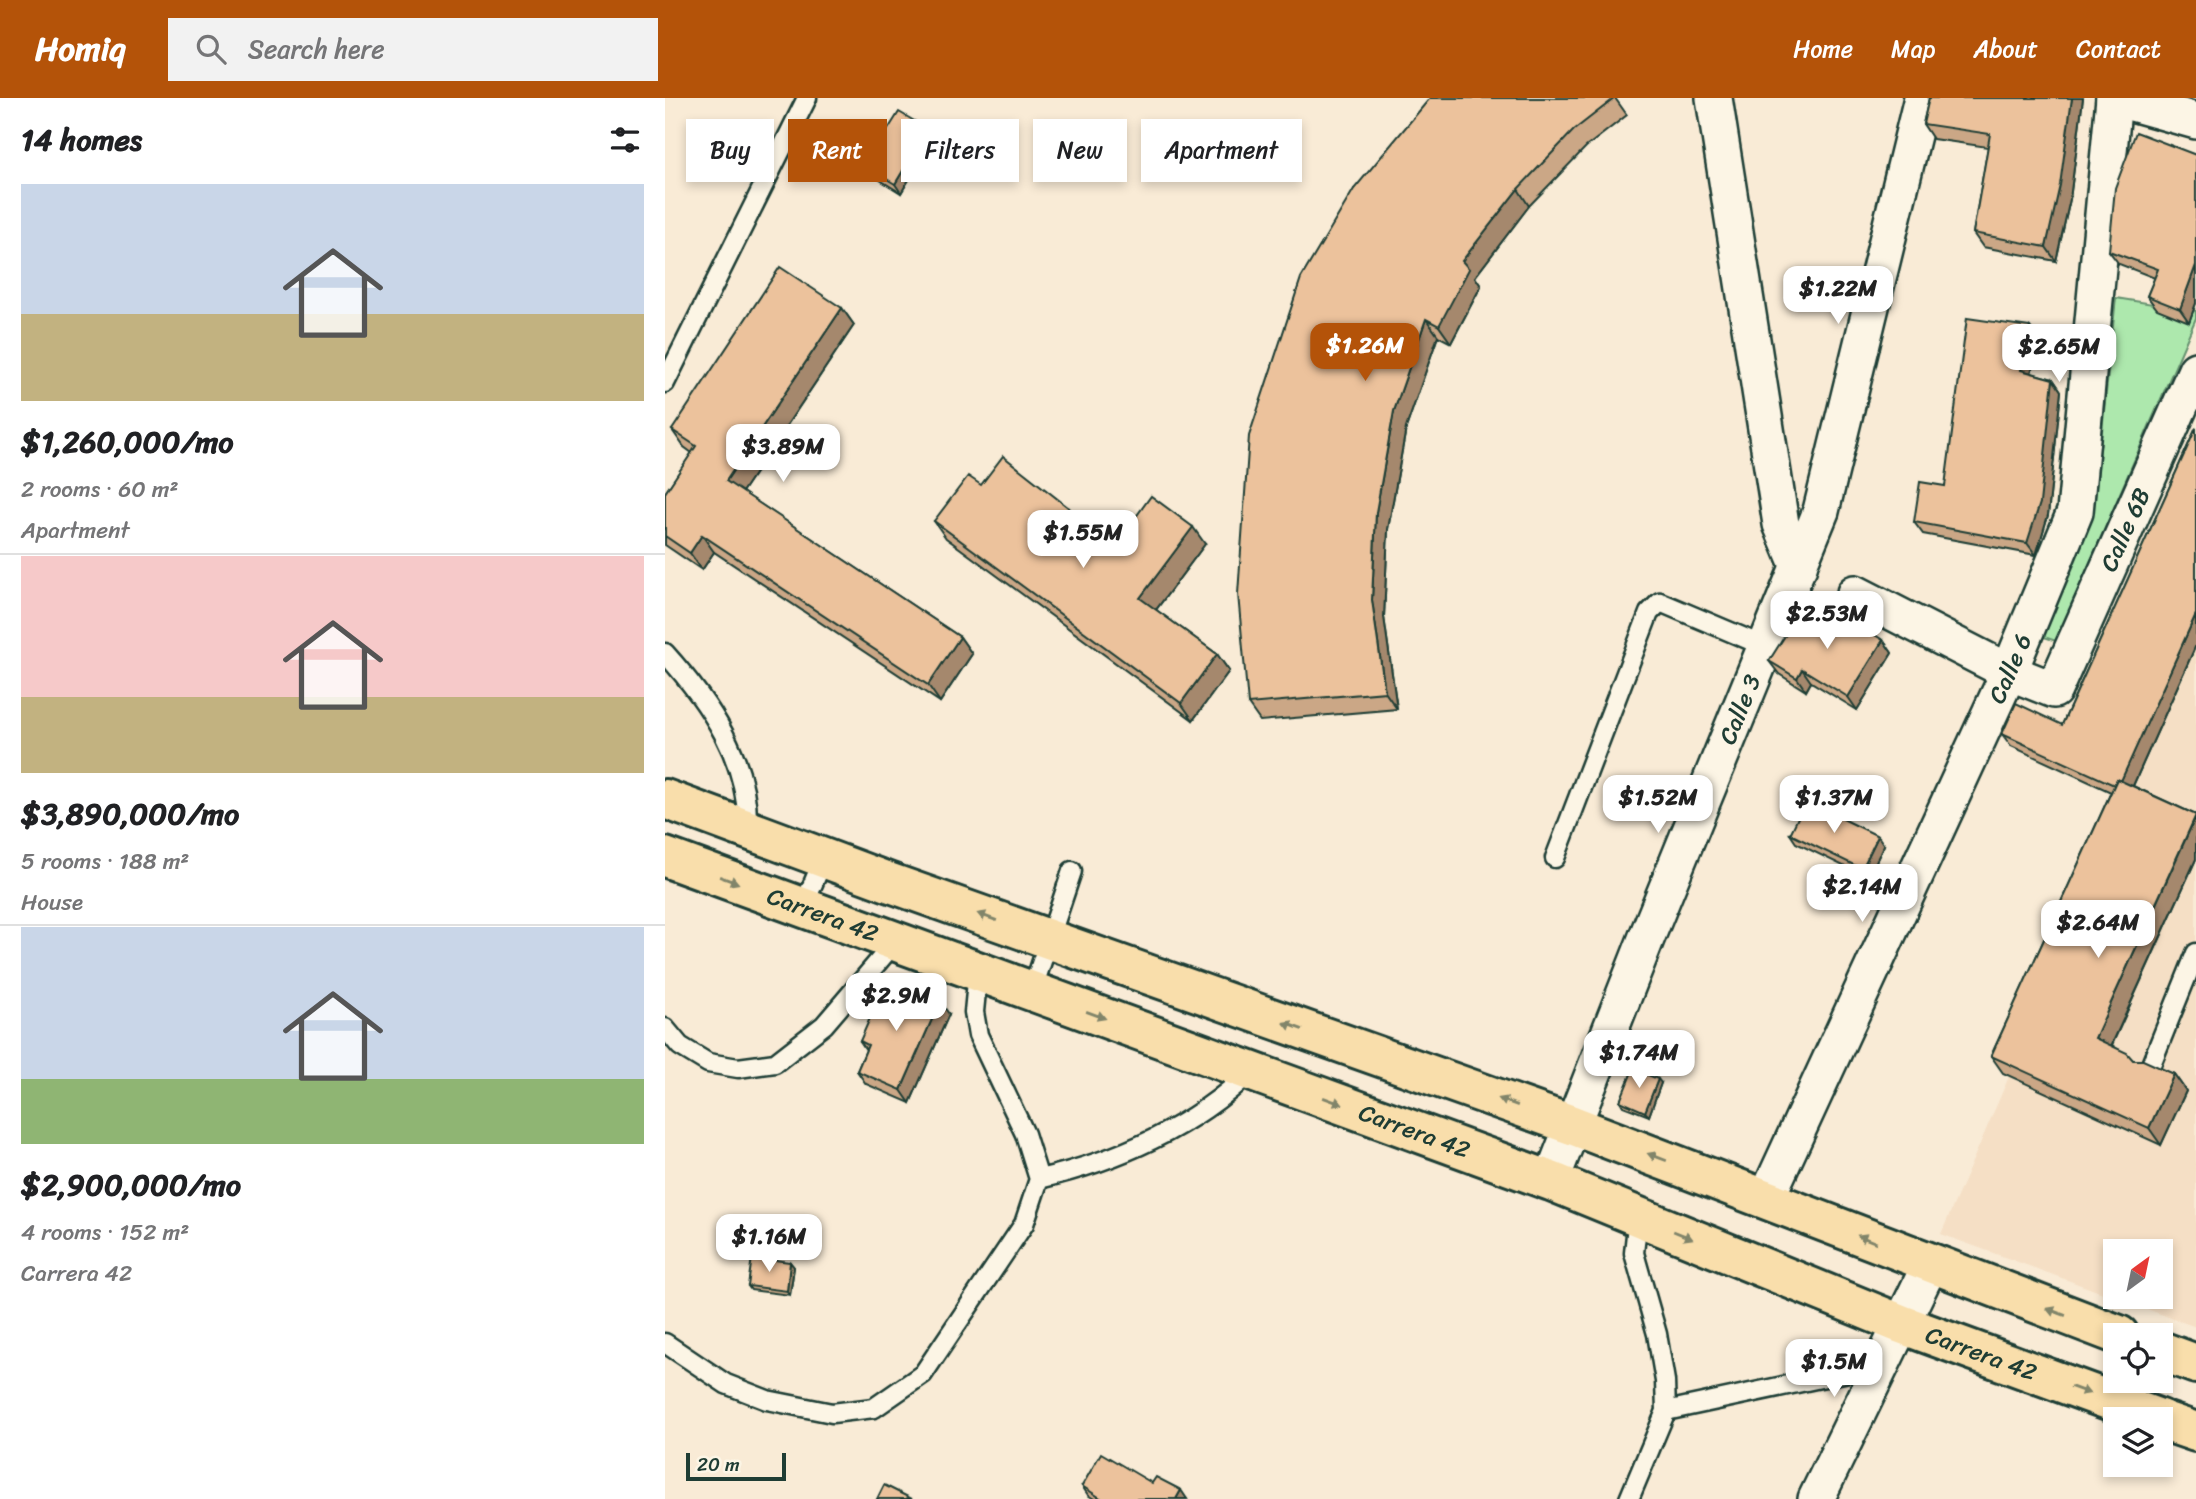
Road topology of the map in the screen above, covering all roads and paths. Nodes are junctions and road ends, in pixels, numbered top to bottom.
1 (807, 98) edge
2 (1714, 98) edge
3 (1922, 98) edge
4 (2114, 98) edge
5 (2196, 121) edge
6 (2196, 370) edge
7 (665, 383) edge
8 (1799, 567) junction
9 (1855, 593) dead end
10 (1766, 646) junction
11 (665, 653) edge
12 (2009, 672) junction
13 (665, 799) edge
14 (747, 830) junction
15 (665, 857) edge
16 (824, 858) junction
17 (1555, 858) dead end
18 (1072, 870) dead end
19 (803, 907) junction
20 (1051, 940) junction
21 (896, 941) junction
22 (2196, 953) edge
23 (978, 971) junction
24 (1032, 991) junction
25 (665, 1028) edge
26 (2150, 1067) edge
27 (1252, 1071) junction
28 (1572, 1125) junction
29 (1039, 1179) junction
30 (1551, 1181) junction
31 (1766, 1199) junction
32 (1638, 1216) junction
33 (1930, 1265) junction
34 (1902, 1324) junction
35 (2103, 1329) edge
36 (665, 1343) edge
37 (2173, 1355) edge
38 (2196, 1364) edge
39 (1881, 1365) junction
40 (2128, 1407) edge
41 (1666, 1411) junction
42 (2173, 1423) edge
43 (2196, 1432) edge
44 (1629, 1499) edge
45 (1816, 1499) edge

1 - 7 lane
2 - 8 street
3 - 8 street, Calle 3
4 - 5 street
4 - 12 street, Calle 6
6 - 12 street, Calle 6B
8 - 10 street, Calle 3
9 - 12 street
10 - 17 lane
10 - 28 street, Calle 3
11 - 14 lane
12 - 31 street, Calle 6
13 - 14 highway
14 - 16 highway
15 -> 19 highway, Carrera 42
16 - 19 lane
20 -> 16 highway
18 - 20 lane
19 - 21 highway, Carrera 42
20 - 24 lane
28 -> 20 highway
21 - 23 highway, Carrera 42
21 - 25 lane
22 - 26 lane
23 - 24 highway, Carrera 42
23 - 29 lane
24 -> 27 highway, Carrera 42
27 - 29 lane
27 -> 30 highway, Carrera 42
28 - 30 street, Calle 3
31 -> 28 highway
29 - 36 lane
30 - 32 highway, Carrera 42
33 -> 31 highway
32 -> 34 highway, Carrera 42
32 - 41 lane
33 - 34 street
35 -> 33 highway
34 - 39 street
34 -> 40 highway, Carrera 42
37 - 38 highway
39 - 41 lane
39 - 45 street
41 - 44 lane
42 - 43 highway, Carrera 42

